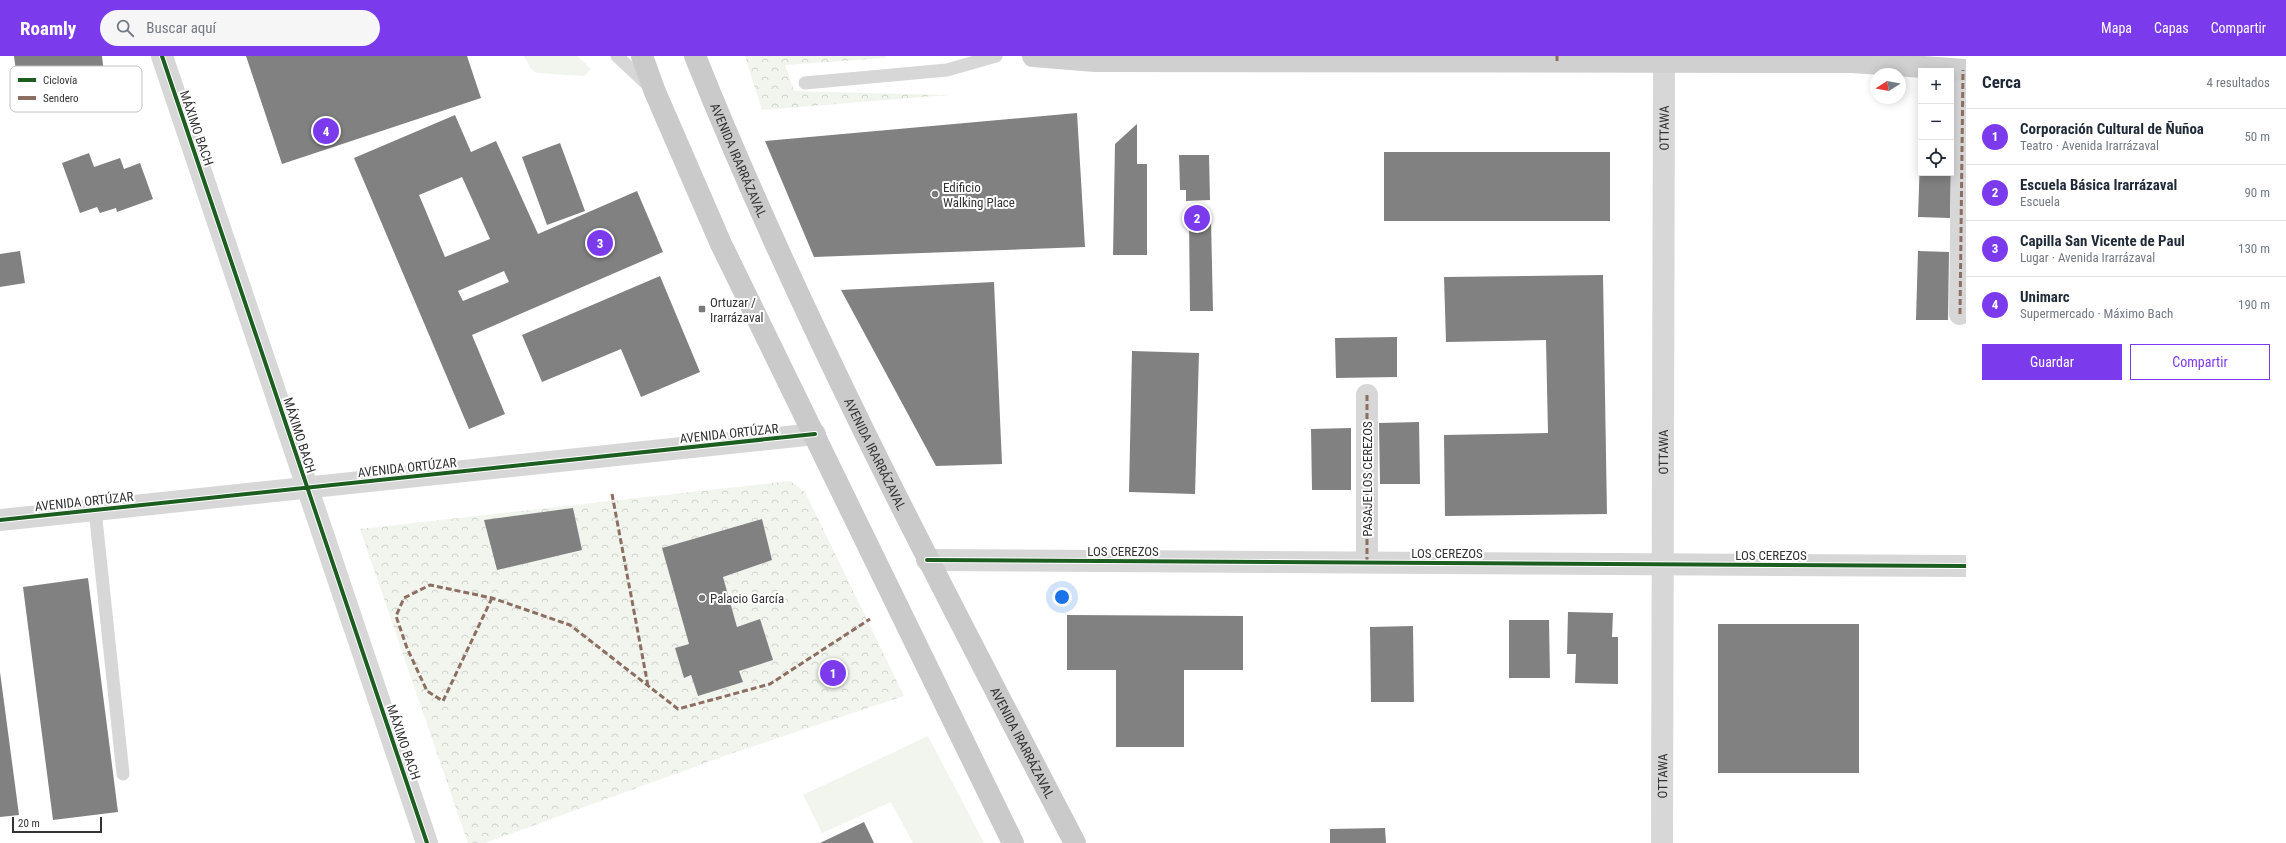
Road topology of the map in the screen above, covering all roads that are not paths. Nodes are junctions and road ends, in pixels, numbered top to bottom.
1 (162, 56) edge
2 (617, 56) edge
3 (642, 56) edge
4 (694, 56) edge
5 (996, 56) edge
6 (1033, 56) edge
7 (1557, 58) edge
8 (1852, 59) edge
9 (1664, 62) junction
10 (1964, 70) edge
11 (805, 83) dead end
12 (655, 92) junction
13 (1960, 314) dead end
14 (1367, 395) dead end
15 (815, 434) junction
16 (306, 488) junction
17 (95, 510) junction
18 (0, 520) edge
19 (927, 560) junction
20 (1367, 562) junction
21 (1663, 564) junction
22 (1966, 566) edge
23 (123, 774) dead end
24 (428, 843) edge
25 (1013, 843) edge
26 (1075, 843) edge
27 (1662, 843) edge

1 - 16 street, MÁXIMO BACH
2 - 12 lane
3 - 12 main road
4 - 19 main road, AVENIDA IRARRÁZAVAL
5 - 11 lane
6 - 7 main road
7 - 9 main road
8 - 9 main road
8 - 10 main road
9 - 21 street, OTTAWA
10 - 13 street
12 - 15 main road
14 - 20 street, PASAJE LOS CEREZOS
15 - 16 street, AVENIDA ORTÚZAR
15 - 25 main road
16 - 17 street, AVENIDA ORTÚZAR
16 - 24 street, MÁXIMO BACH
17 - 18 street, AVENIDA ORTÚZAR
17 - 23 lane
19 - 20 street, LOS CEREZOS
19 - 26 main road, AVENIDA IRARRÁZAVAL
20 - 21 street, LOS CEREZOS
21 - 22 street, LOS CEREZOS
21 - 27 street, OTTAWA

